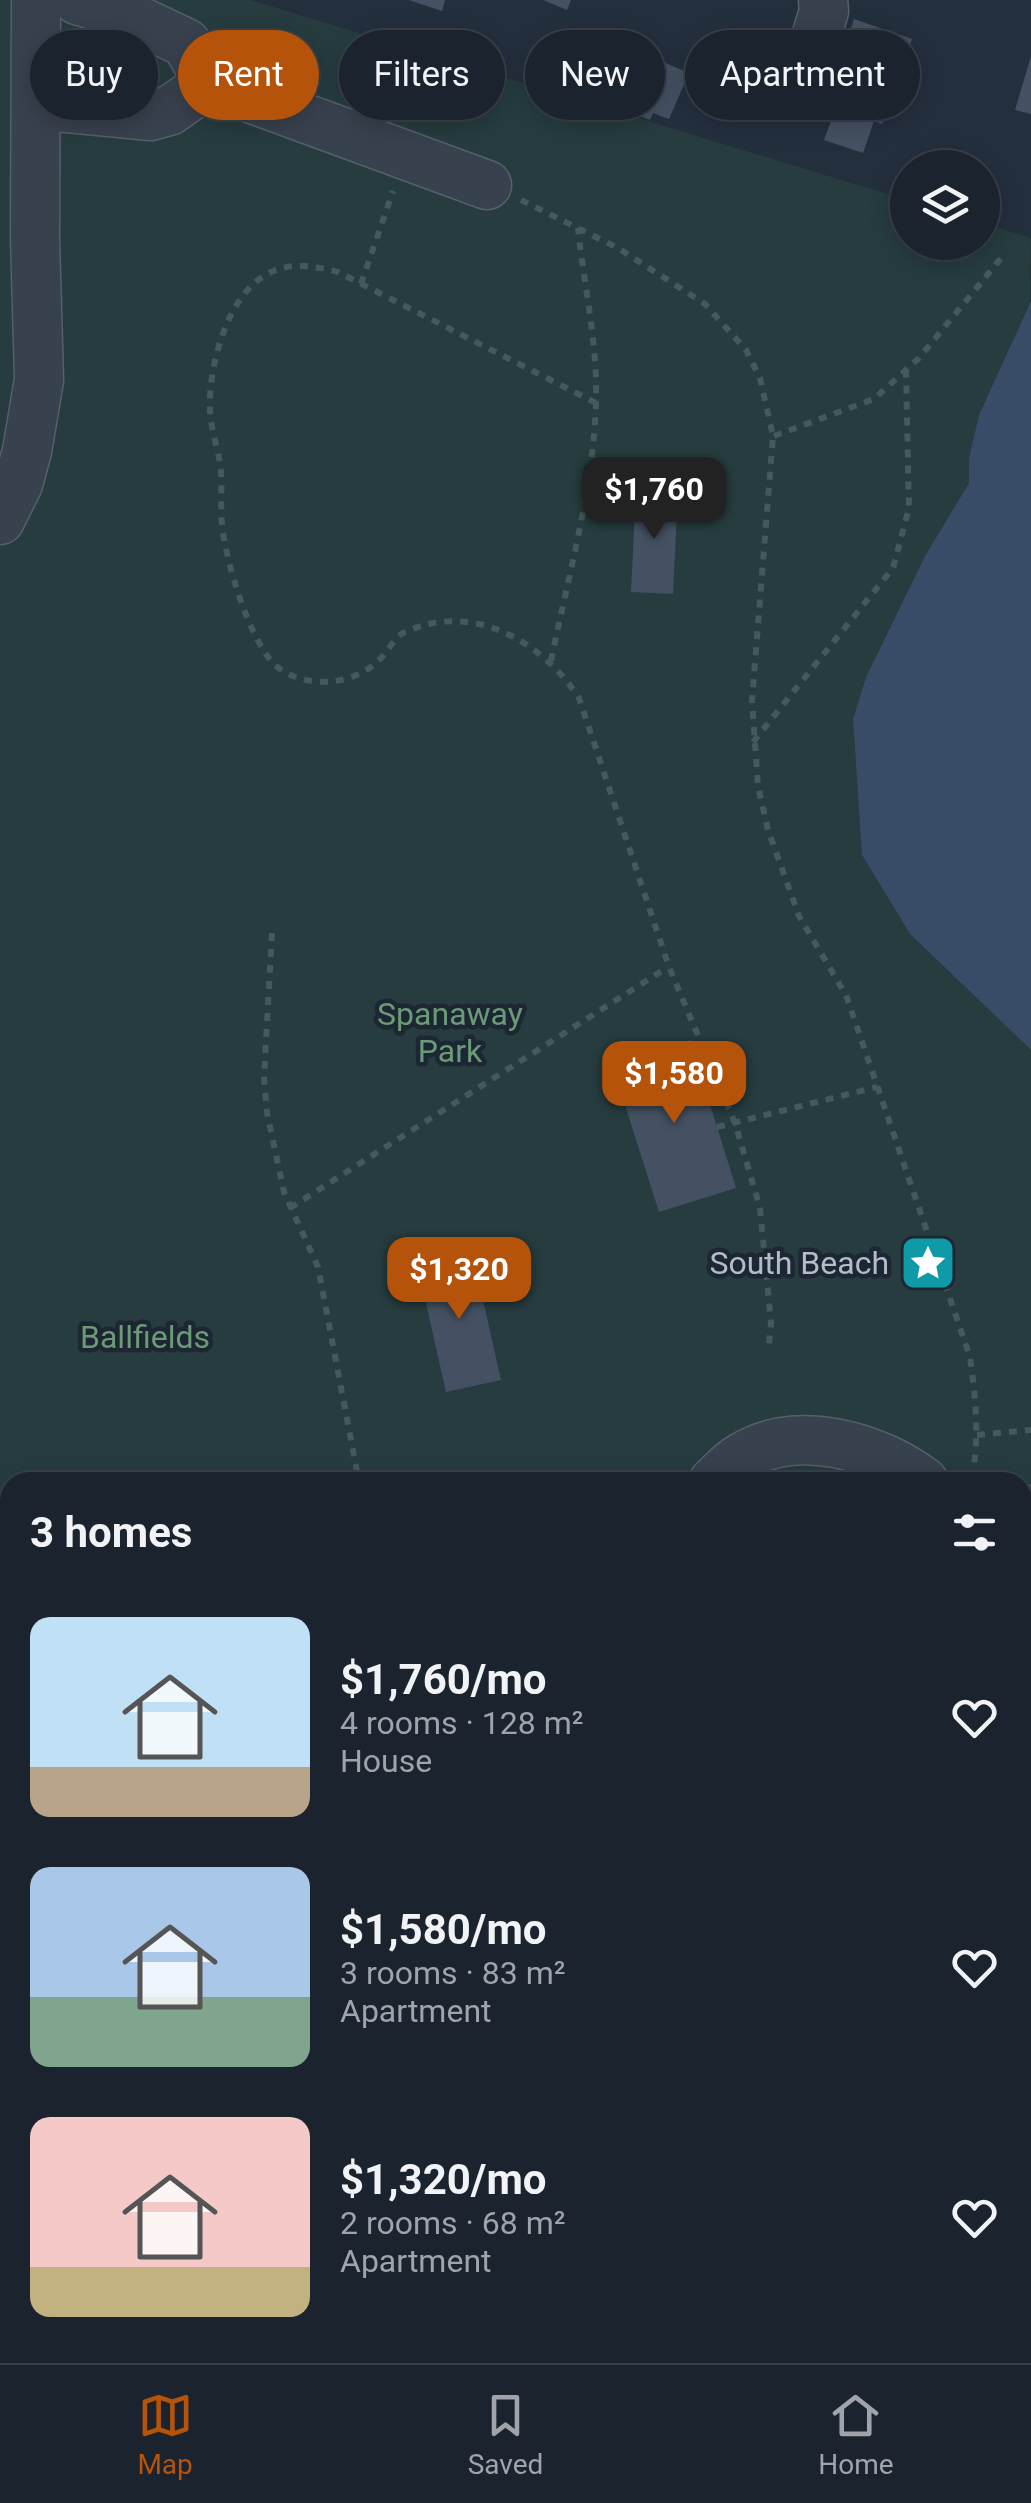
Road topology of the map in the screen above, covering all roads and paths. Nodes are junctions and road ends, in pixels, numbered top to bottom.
1 (36, 0) edge
2 (77, 0) edge
3 (823, 0) edge
4 (36, 30) edge
5 (818, 30) edge
6 (178, 39) edge
7 (36, 120) edge
8 (310, 120) edge
9 (406, 155) junction
10 (487, 185) joint
11 (578, 227) junction
12 (1002, 257) dead end
13 (360, 284) junction
14 (906, 370) junction
15 (596, 403) junction
16 (773, 436) junction
17 (0, 520) edge
18 (551, 661) junction
19 (753, 742) junction
20 (272, 932) dead end
21 (669, 967) junction
22 (878, 1087) junction
23 (734, 1123) junction
24 (718, 1127) dead end
25 (290, 1208) junction
26 (769, 1344) dead end
27 (1031, 1430) edge
28 (977, 1435) junction
29 (357, 1472) edge
30 (724, 1472) edge
31 (908, 1472) edge
32 (972, 1472) edge

1 - 4 street
2 - 6 street
3 - 5 street
7 - 17 street
8 - 9 street
9 - 10 street
9 - 13 path
10 - 11 path
11 - 15 path
11 - 16 path
12 - 14 path
13 - 15 path
13 - 18 path
14 - 16 path
14 - 19 path
15 - 18 path
16 - 19 path
18 - 21 path
19 - 22 path
20 - 25 path
21 - 23 path
21 - 25 path
22 - 23 path
22 - 28 path
23 - 24 path
23 - 26 path
25 - 29 path
27 - 28 path
28 - 32 path
30 - 31 street

